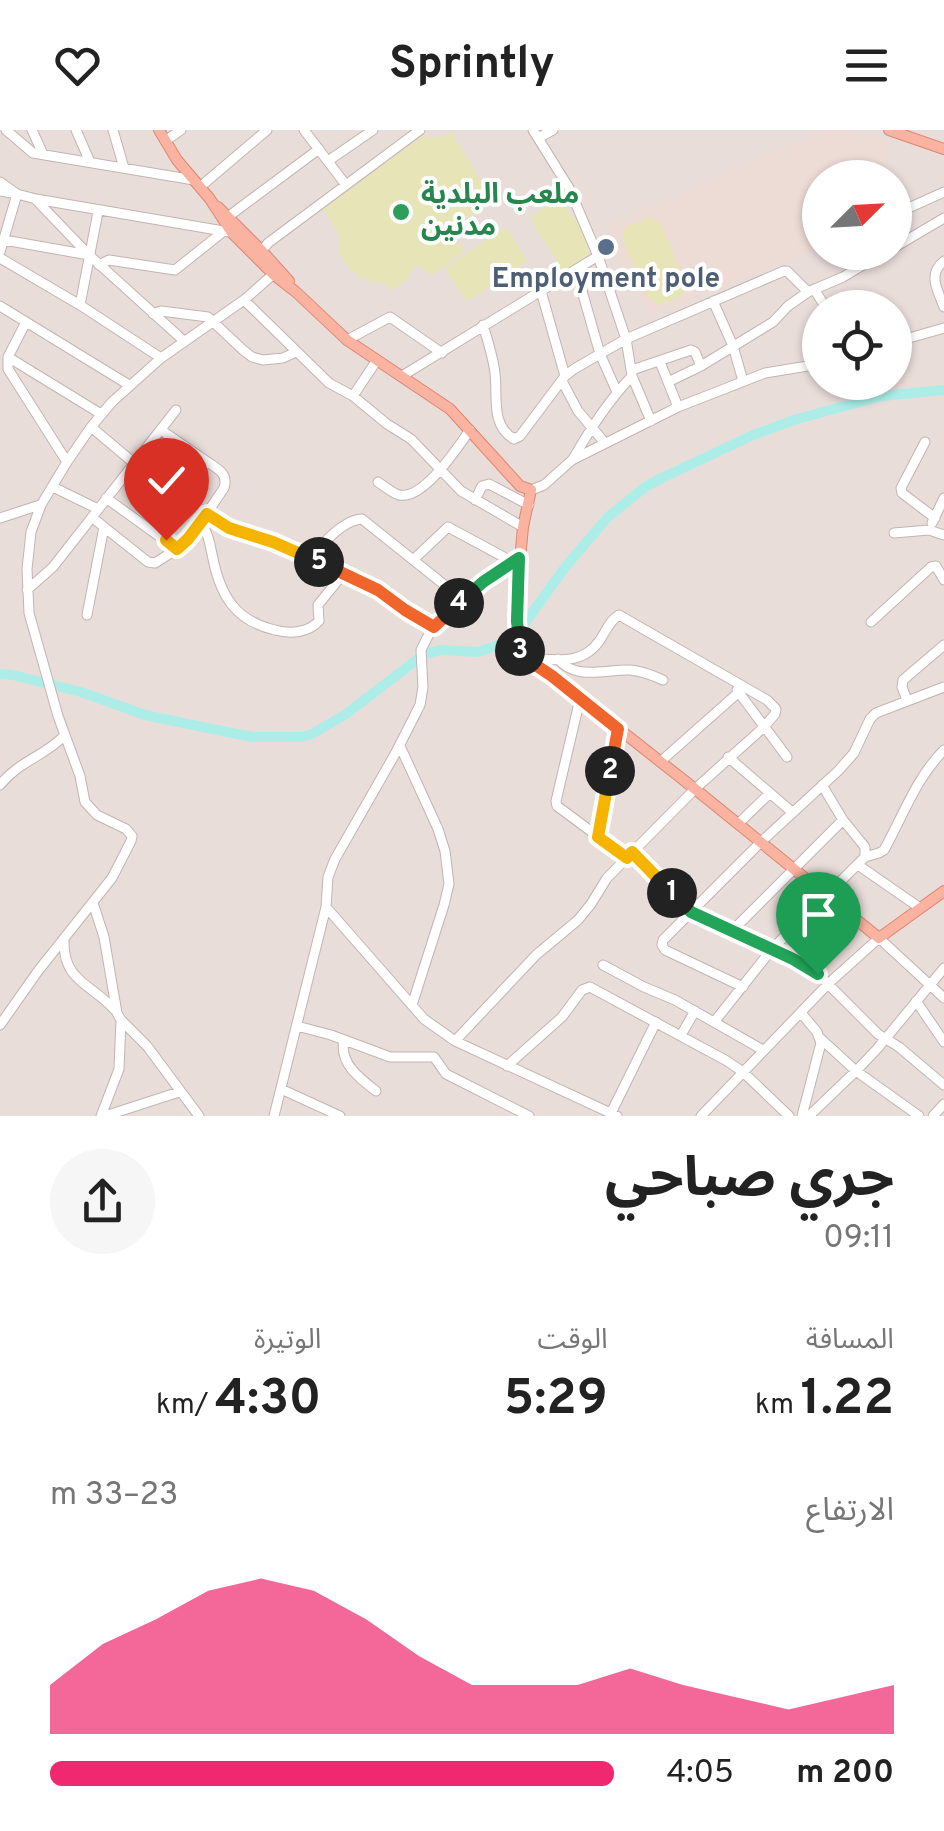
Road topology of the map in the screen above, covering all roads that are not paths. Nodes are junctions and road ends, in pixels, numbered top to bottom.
1 (6, 130) edge
2 (32, 130) edge
3 (76, 130) edge
4 (114, 130) edge
5 (181, 130) edge
6 (267, 130) edge
7 (304, 130) edge
8 (373, 130) edge
9 (420, 130) edge
10 (552, 130) edge
11 (890, 130) edge
12 (535, 134) edge
13 (162, 136) edge
14 (318, 149) junction
15 (944, 149) edge
16 (42, 154) junction
17 (90, 162) junction
18 (328, 162) junction
19 (124, 168) junction
20 (0, 182) edge
21 (197, 183) junction
22 (346, 185) junction
23 (0, 191) edge
24 (944, 192) edge
25 (17, 194) junction
26 (36, 199) junction
27 (210, 199) junction
28 (912, 206) edge
29 (98, 212) junction
30 (229, 216) junction
31 (943, 222) edge
32 (228, 232) junction
33 (912, 238) edge
34 (4, 240) junction
35 (257, 247) junction
36 (0, 255) edge
37 (89, 256) junction
38 (598, 256) junction
39 (944, 261) edge
40 (99, 264) junction
41 (576, 270) junction
42 (855, 270) edge
43 (277, 272) junction
44 (541, 290) junction
45 (809, 290) edge
46 (812, 290) edge
47 (802, 296) edge
48 (244, 300) junction
49 (713, 301) junction
50 (80, 305) junction
51 (0, 306) edge
52 (944, 307) edge
53 (153, 314) junction
54 (213, 320) junction
55 (26, 322) junction
56 (484, 325) junction
57 (944, 328) edge
58 (912, 337) edge
59 (626, 339) junction
60 (184, 340) junction
61 (347, 340) junction
62 (733, 346) junction
63 (296, 352) junction
64 (442, 352) junction
65 (600, 354) junction
66 (8, 357) junction
67 (161, 358) junction
68 (377, 360) junction
69 (660, 362) junction
70 (700, 366) junction
71 (802, 367) edge
72 (632, 373) junction
73 (402, 376) junction
74 (564, 379) junction
75 (743, 381) junction
76 (668, 382) junction
77 (129, 385) junction
78 (617, 392) junction
79 (353, 396) junction
80 (678, 407) junction
81 (176, 410) dead end
82 (101, 414) junction
83 (651, 421) junction
84 (90, 427) junction
85 (591, 428) junction
86 (161, 430) junction
87 (470, 430) junction
88 (604, 442) junction
89 (925, 442) dead end
90 (206, 460) junction
91 (572, 460) junction
92 (68, 462) junction
93 (134, 463) junction
94 (442, 470) junction
95 (378, 482) dead end
96 (53, 487) junction
97 (531, 490) junction
98 (106, 498) junction
99 (183, 498) junction
100 (944, 498) edge
101 (475, 500) junction
102 (41, 505) junction
103 (529, 505) junction
104 (95, 513) junction
105 (0, 518) edge
106 (204, 518) junction
107 (934, 518) junction
108 (104, 527) junction
109 (522, 527) junction
110 (928, 530) junction
111 (894, 533) dead end
112 (944, 535) edge
113 (177, 549) junction
114 (309, 557) junction
115 (413, 560) junction
116 (516, 560) junction
117 (344, 574) junction
118 (944, 580) edge
119 (28, 590) junction
120 (462, 599) junction
121 (88, 616) dead end
122 (870, 622) dead end
123 (434, 627) junction
124 (944, 645) edge
125 (525, 658) junction
126 (558, 659) junction
127 (730, 679) junction
128 (663, 680) dead end
129 (944, 686) edge
130 (739, 692) junction
131 (580, 698) junction
132 (908, 700) junction
133 (764, 727) junction
134 (618, 729) junction
135 (65, 735) junction
136 (400, 746) junction
137 (944, 750) edge
138 (728, 757) junction
139 (788, 757) dead end
140 (660, 762) junction
141 (0, 785) edge
142 (822, 785) junction
143 (695, 789) junction
144 (769, 794) junction
145 (792, 812) junction
146 (843, 820) junction
147 (738, 824) junction
148 (598, 837) junction
149 (761, 842) junction
150 (629, 855) junction
151 (862, 861) junction
152 (793, 868) junction
153 (944, 891) edge
154 (827, 895) junction
155 (93, 903) junction
156 (326, 907) junction
157 (920, 908) junction
158 (691, 912) junction
159 (732, 931) junction
160 (879, 938) junction
161 (64, 940) junction
162 (772, 949) junction
163 (603, 965) dead end
164 (944, 968) edge
165 (828, 983) junction
166 (930, 985) junction
167 (742, 987) junction
168 (944, 998) edge
169 (916, 1001) junction
170 (412, 1004) junction
171 (695, 1010) junction
172 (800, 1013) junction
173 (119, 1017) junction
174 (715, 1021) junction
175 (656, 1022) junction
176 (0, 1025) edge
177 (297, 1026) junction
178 (681, 1036) junction
179 (820, 1038) junction
180 (884, 1038) junction
181 (344, 1040) junction
182 (455, 1042) junction
183 (944, 1042) edge
184 (763, 1050) junction
185 (507, 1066) junction
186 (856, 1070) junction
187 (743, 1072) junction
188 (944, 1085) edge
189 (281, 1089) junction
190 (376, 1091) dead end
191 (179, 1092) junction
192 (944, 1104) edge
193 (322, 1112) edge
194 (614, 1114) edge
195 (806, 1115) edge
196 (103, 1116) edge
197 (199, 1116) edge
198 (274, 1116) edge
199 (340, 1116) edge
200 (529, 1116) edge
201 (700, 1116) edge
202 (789, 1116) edge
203 (919, 1116) edge
204 (933, 1116) edge

1 - 16 street
2 - 16 street
3 - 17 street
4 - 19 street
5 - 13 street
6 - 21 street
7 - 14 street
8 - 18 street
9 - 22 street
10 - 12 street
11 - 15 main road
12 - 38 street
13 - 21 main road
14 - 18 street
14 - 30 street
16 - 17 street
17 - 19 street
18 - 22 street
19 - 21 street
20 - 25 street
21 - 27 main road
22 - 35 street
23 - 25 street
24 - 28 street
25 - 26 street
25 - 34 street
26 - 29 street
26 - 37 street
27 - 30 main road
27 - 32 main road
29 - 32 street
29 - 37 street
30 - 35 main road
31 - 33 street
32 - 35 main road
32 - 40 street
34 - 36 street
34 - 37 street
35 - 43 main road
36 - 50 street
37 - 40 street
37 - 50 street
38 - 41 street
38 - 59 street
39 - 52 street
40 - 53 street
41 - 44 street
41 - 65 street
42 - 46 street
43 - 48 street
43 - 61 main road
44 - 56 street
44 - 74 street
45 - 49 street
47 - 62 street
48 - 54 street
48 - 63 street
49 - 59 street
49 - 62 street
50 - 67 street
51 - 55 street
53 - 54 street
53 - 60 street
54 - 60 street
54 - 63 street
55 - 66 street
55 - 77 street
56 - 64 street
56 - 74 street
57 - 58 street
59 - 65 street
59 - 72 street
60 - 67 street
61 - 64 street
61 - 68 main road
62 - 70 street
62 - 75 street
63 - 79 street
64 - 73 street
65 - 74 street
65 - 78 street
66 - 82 street
66 - 92 street
67 - 77 street
68 - 73 main road
68 - 79 street
69 - 70 street
69 - 72 street
69 - 76 street
70 - 76 street
71 - 75 street
72 - 78 street
72 - 83 street
73 - 87 main road
74 - 85 street
75 - 80 street
76 - 80 street
77 - 82 street
78 - 85 street
79 - 94 street
80 - 83 street
81 - 86 street
82 - 84 street
83 - 88 street
84 - 92 street
84 - 93 street
85 - 88 street
85 - 91 street
86 - 90 street
86 - 93 street
87 - 94 street
87 - 97 main road
88 - 91 street
89 - 107 street
90 - 99 street
90 - 106 street
91 - 97 street
92 - 96 street
93 - 98 street
93 - 99 street
94 - 95 street
94 - 101 street
96 - 102 street
96 - 104 street
97 - 103 main road
98 - 104 street
98 - 113 street
99 - 106 street
100 - 107 street
101 - 103 street
101 - 109 street
102 - 105 street
102 - 119 street
103 - 109 main road
104 - 108 street
104 - 119 street
106 - 113 street
106 - 114 street
106 - 117 street
107 - 110 street
108 - 113 street
108 - 121 street
109 - 116 main road
110 - 111 street
110 - 112 street
114 - 115 street
114 - 117 street
115 - 116 street
115 - 120 street
116 - 120 street
116 - 125 main road
117 - 123 street
118 - 122 street
119 - 135 street
120 - 123 street
123 - 136 street
124 - 132 street
125 - 126 street
125 - 131 main road
126 - 127 street
126 - 128 street
127 - 130 street
127 - 133 street
129 - 132 street
130 - 133 street
130 - 140 street
131 - 134 main road
131 - 148 street
132 - 142 street
133 - 138 street
133 - 139 street
134 - 140 main road
134 - 148 street
135 - 141 street
135 - 155 street
136 - 156 street
136 - 170 street
137 - 151 street
138 - 143 street
138 - 144 street
140 - 143 main road
142 - 145 street
142 - 146 street
143 - 147 main road
143 - 150 street
144 - 145 street
144 - 147 street
145 - 149 street
146 - 151 street
146 - 152 street
147 - 149 main road
148 - 150 street
149 - 152 main road
149 - 158 street
150 - 158 street
150 - 182 street
151 - 154 street
151 - 157 street
152 - 154 main road
152 - 159 street
153 - 157 main road
154 - 160 main road
154 - 162 street
155 - 161 street
155 - 173 street
156 - 170 street
156 - 177 street
157 - 160 main road
158 - 159 street
158 - 167 street
159 - 162 street
160 - 165 street
160 - 166 street
161 - 173 street
161 - 176 street
162 - 165 street
162 - 167 street
163 - 171 street
164 - 166 street
165 - 172 street
165 - 180 street
166 - 168 street
166 - 169 street
167 - 174 street
169 - 180 street
169 - 183 street
170 - 182 street
171 - 174 street
171 - 178 street
172 - 179 street
172 - 184 street
173 - 191 street
173 - 196 street
174 - 184 street
175 - 178 street
175 - 185 street
175 - 194 street
177 - 181 street
177 - 189 street
178 - 187 street
179 - 186 street
179 - 195 street
180 - 186 street
180 - 188 street
181 - 190 street
181 - 200 street
182 - 185 street
184 - 187 street
185 - 194 street
186 - 195 street
186 - 203 street
187 - 201 street
187 - 202 street
189 - 193 street
189 - 198 street
191 - 196 street
191 - 197 street
192 - 204 street
193 - 199 street

